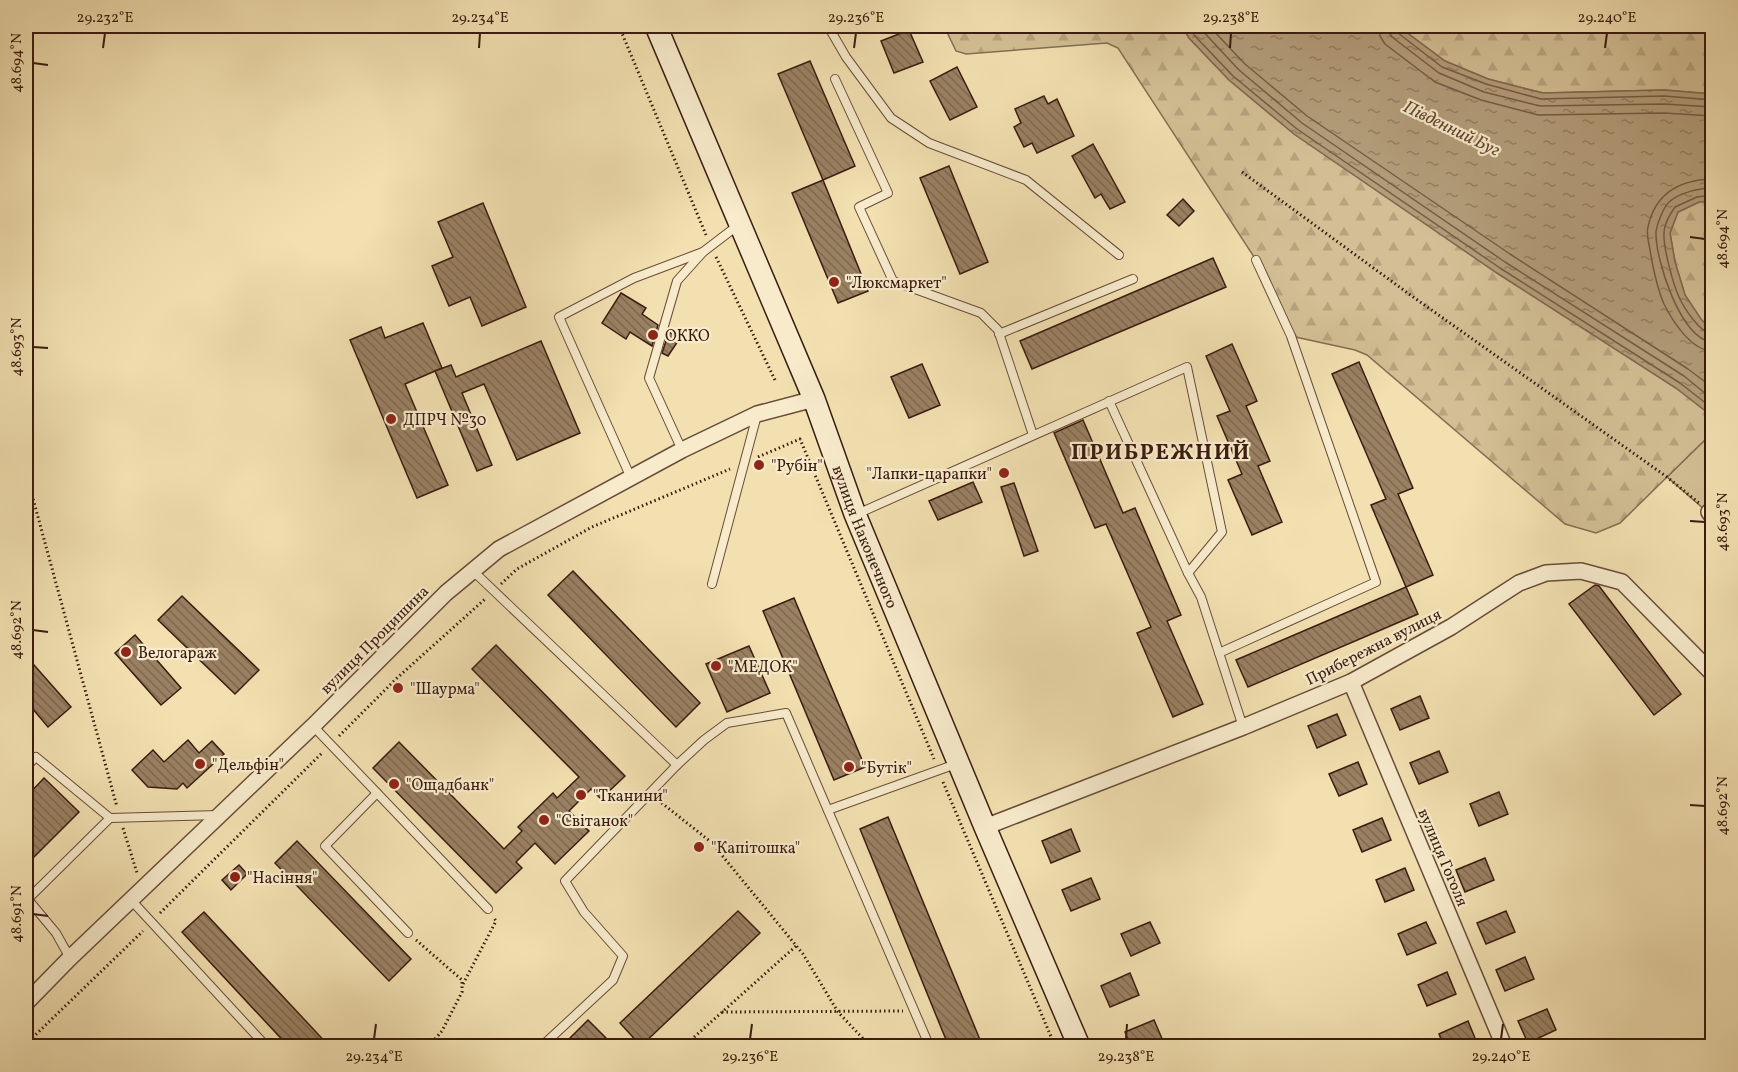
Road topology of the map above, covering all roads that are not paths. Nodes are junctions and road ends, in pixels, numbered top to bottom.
1 (656, 26) edge
2 (828, 26) edge
3 (835, 79) dead end
4 (741, 223) junction
5 (703, 252) junction
6 (1119, 255) dead end
7 (1256, 260) dead end
8 (1133, 279) dead end
9 (999, 334) junction
10 (814, 399) junction
11 (1108, 401) junction
12 (758, 414) junction
13 (1033, 435) junction
14 (682, 450) junction
15 (631, 478) junction
16 (855, 514) junction
17 (473, 571) junction
18 (1188, 573) junction
19 (712, 584) dead end
20 (1219, 653) junction
21 (1713, 673) edge
22 (1351, 682) junction
23 (313, 726) junction
24 (1243, 727) junction
25 (958, 763) junction
26 (677, 765) junction
27 (26, 767) edge
28 (377, 792) junction
29 (828, 810) junction
30 (220, 815) junction
31 (110, 818) junction
32 (985, 827) junction
33 (136, 895) junction
34 (27, 898) edge
35 (488, 909) road end
36 (408, 933) road end
37 (70, 958) junction
38 (26, 1003) edge
39 (266, 1047) edge
40 (542, 1047) edge
41 (927, 1047) edge
42 (1079, 1047) edge
43 (1504, 1047) edge

1 - 4 street, вулиця Наконечного
2 - 6 lane
3 - 9 lane
4 - 5 lane
4 - 10 street, вулиця Наконечного
5 - 14 lane
5 - 15 lane
7 - 20 lane
8 - 9 lane
9 - 13 lane
10 - 12 street, вулиця Процишина
10 - 16 street, вулиця Наконечного
11 - 13 lane
11 - 18 lane
11 - 18 lane
12 - 14 street, вулиця Процишина
12 - 19 lane
13 - 16 lane
14 - 15 street, вулиця Процишина
15 - 17 street, вулиця Процишина
16 - 25 street, вулиця Наконечного
17 - 23 street, вулиця Процишина
17 - 26 lane
18 - 20 lane
20 - 24 lane
21 - 22 street, Прибережна вулиця
22 - 24 street, Прибережна вулиця
22 - 43 street, вулиця Гоголя
23 - 28 lane
23 - 30 street, вулиця Процишина
24 - 32 street, Прибережна вулиця
25 - 29 lane
25 - 32 street, вулиця Наконечного
26 - 29 lane
26 - 40 lane
27 - 31 lane
28 - 35 lane
28 - 36 lane
29 - 41 lane
30 - 31 lane
30 - 33 street, вулиця Процишина
31 - 34 lane
32 - 42 street, вулиця Наконечного
33 - 37 street, вулиця Процишина
33 - 39 lane
34 - 37 lane
37 - 38 street, вулиця Процишина

